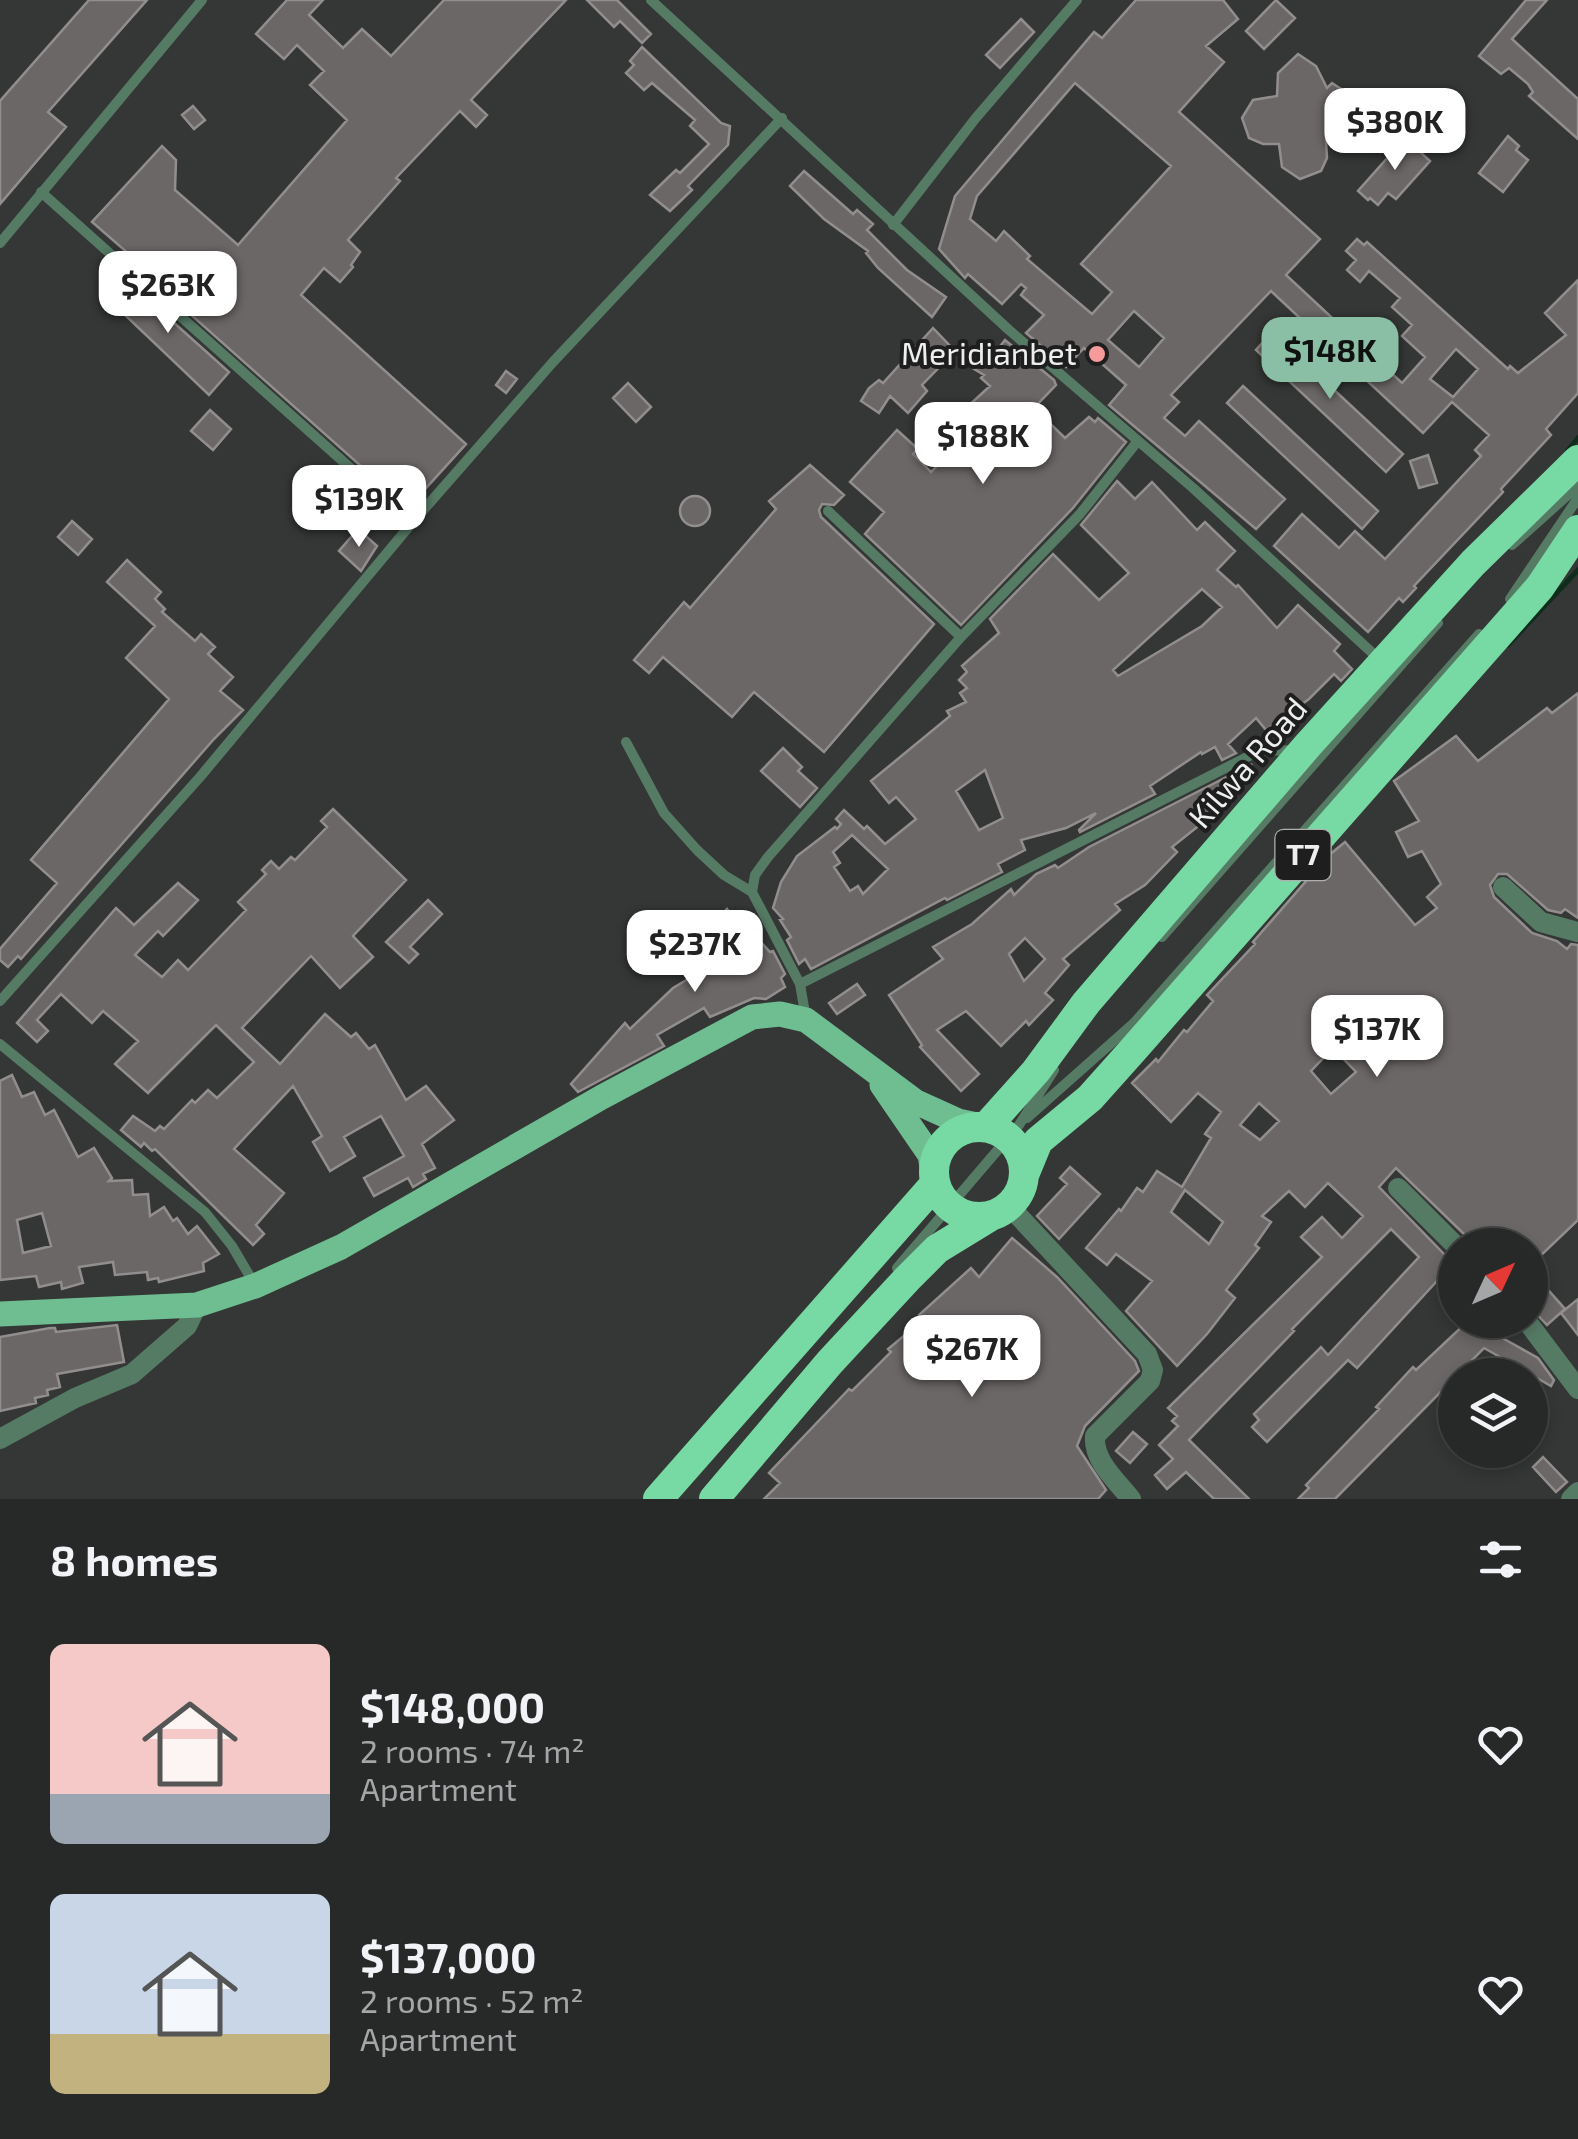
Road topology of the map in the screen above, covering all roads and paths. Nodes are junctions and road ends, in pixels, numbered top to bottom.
1 (202, 0) edge
2 (651, 0) edge
3 (1077, 0) edge
4 (782, 118) junction
5 (41, 192) junction
6 (893, 224) junction
7 (0, 243) edge
8 (1137, 442) junction
9 (1578, 460) edge
10 (1578, 486) edge
11 (1578, 498) edge
12 (828, 511) dead end
13 (412, 523) junction
14 (1578, 530) edge
15 (1505, 551) dead end
16 (1452, 608) dead end
17 (1502, 608) dead end
18 (1488, 623) dead end
19 (961, 638) junction
20 (1383, 665) junction
21 (626, 742) dead end
22 (1308, 745) junction
23 (1503, 887) dead end
24 (752, 892) junction
25 (1578, 932) edge
26 (1158, 942) dead end
27 (800, 984) junction
28 (0, 1002) edge
29 (806, 1020) junction
30 (1085, 1026) dead end
31 (0, 1044) edge
32 (874, 1073) junction
33 (1004, 1130) junction
34 (1398, 1188) dead end
35 (943, 1196) junction
36 (1010, 1197) junction
37 (1438, 1228) edge
38 (887, 1280) dead end
39 (255, 1286) junction
40 (197, 1305) junction
41 (862, 1309) dead end
42 (0, 1314) edge
43 (1540, 1338) edge
44 (1578, 1389) edge
45 (0, 1439) edge
46 (718, 1484) edge
47 (1578, 1492) edge
48 (658, 1499) edge
49 (1131, 1499) edge
50 (1571, 1499) edge

1 - 5 lane
2 - 4 lane
3 - 6 lane
4 - 6 lane
4 - 13 lane
5 - 7 lane
5 - 13 lane
6 - 8 lane
8 - 19 lane
8 - 20 lane
9 - 20 highway, Kilwa Road / T7
10 - 15 lane
11 - 17 lane
12 - 19 lane
13 - 28 lane
14 - 36 highway, T7
16 - 26 lane
18 - 33 lane
19 - 24 lane
20 - 22 highway, Kilwa Road / T7
21 - 24 lane
22 - 27 lane
22 - 33 highway, Kilwa Road / T7
23 - 25 street
24 - 27 lane
27 - 29 lane
29 - 32 main road
29 - 39 main road
30 - 33 lane
31 - 39 lane
32 - 33 main road
32 - 35 main road
33 - 35 lane
33 - 35 highway, T7
33 - 36 highway
34 - 37 street
35 - 36 highway
35 - 38 lane
35 - 48 highway, T7
36 - 46 highway, T7
36 - 49 street
39 - 40 main road
40 - 42 main road
40 - 45 street
41 - 46 lane
43 - 44 street
47 - 50 street

